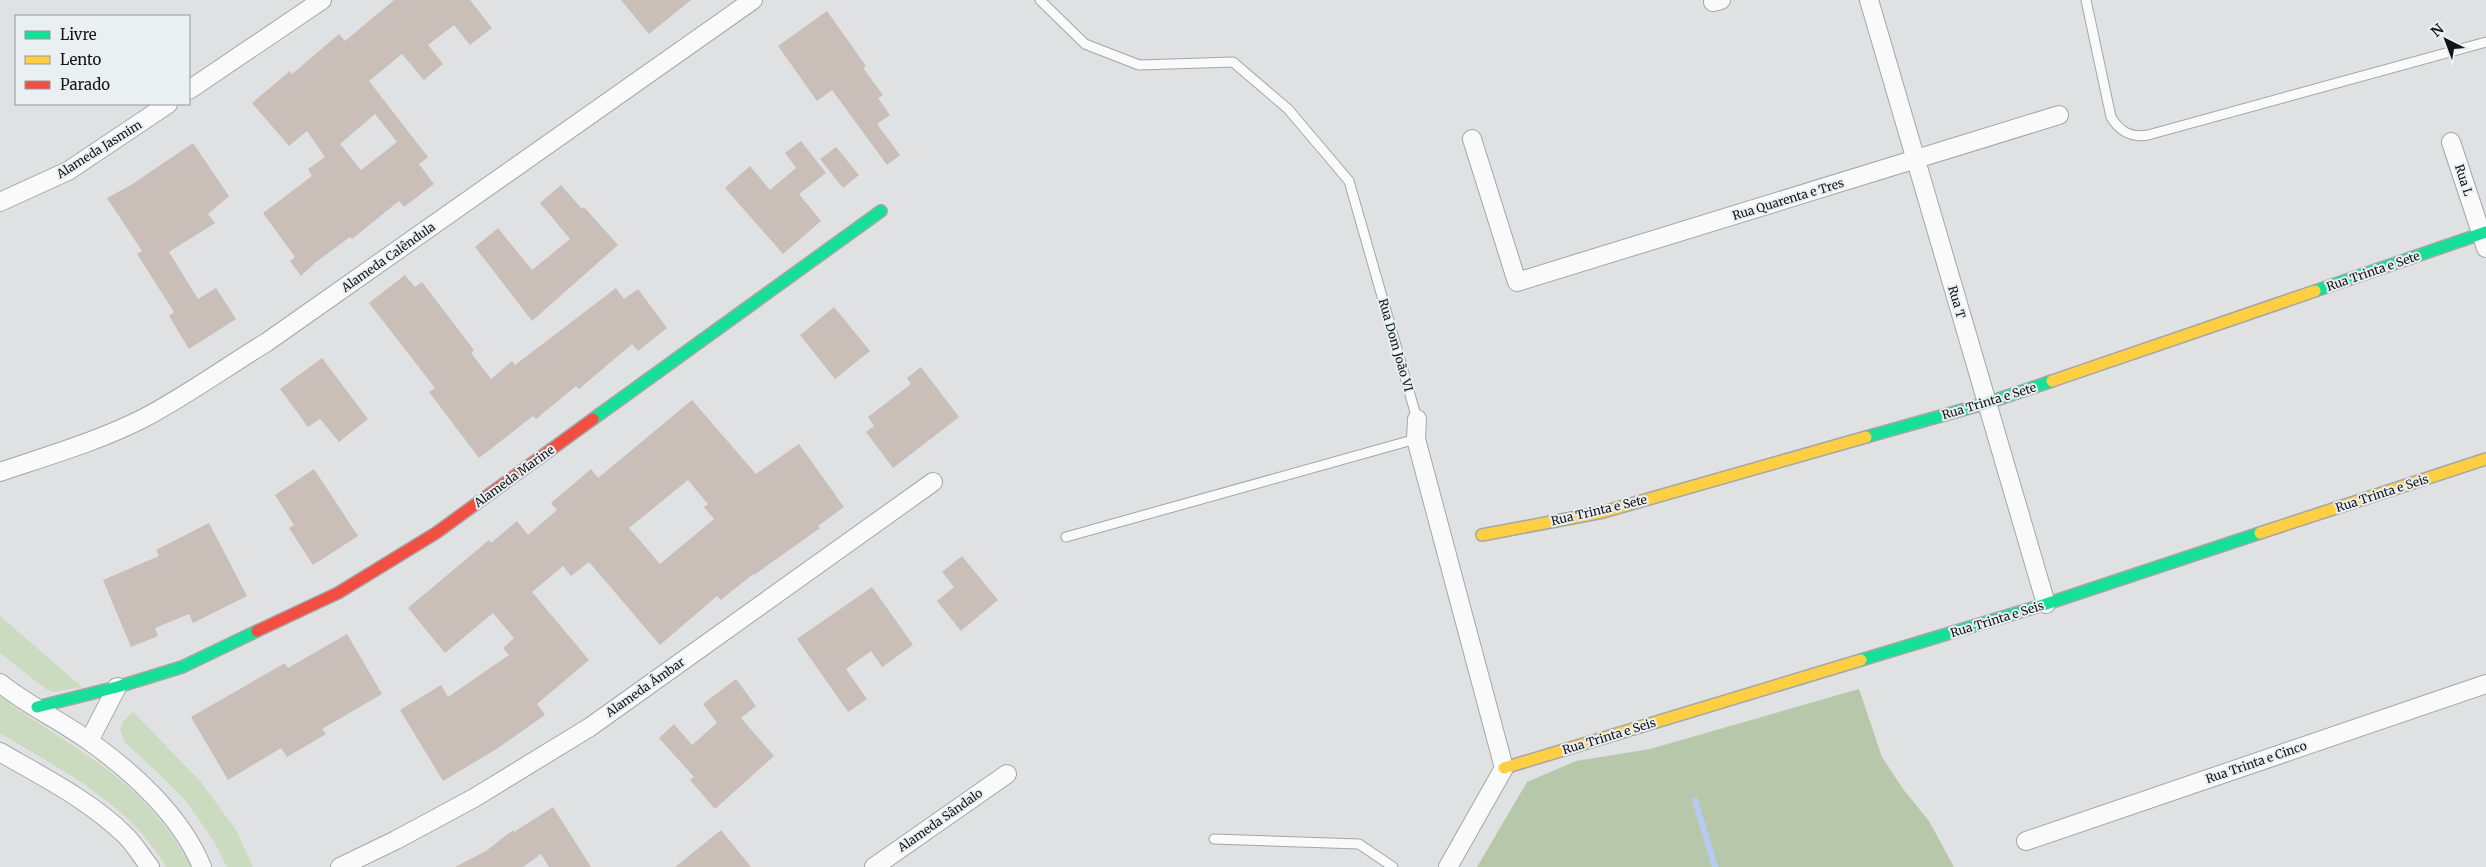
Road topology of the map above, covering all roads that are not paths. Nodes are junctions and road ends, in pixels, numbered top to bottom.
1 (322, 0) edge
2 (753, 0) edge
3 (1040, 0) edge
4 (1869, 0) edge
5 (2086, 0) edge
6 (2486, 42) edge
7 (190, 89) edge
8 (167, 105) edge
9 (2058, 115) dead end
10 (1472, 138) dead end
11 (2451, 142) dead end
12 (1916, 159) junction
13 (0, 202) edge
14 (881, 212) dead end
15 (2484, 238) edge
16 (1987, 403) junction
17 (1417, 420) joint
18 (1416, 439) junction
19 (2486, 459) edge
20 (0, 472) edge
21 (933, 482) dead end
22 (1482, 535) dead end
23 (1066, 537) dead end
24 (2046, 604) junction
25 (0, 683) edge
26 (2486, 684) edge
27 (117, 687) junction
28 (37, 707) junction
29 (89, 741) junction
30 (0, 752) edge
31 (1504, 768) junction
32 (1006, 774) dead end
33 (1214, 839) dead end
34 (2026, 841) dead end
35 (150, 867) edge
36 (202, 867) edge
37 (340, 867) edge
38 (874, 867) edge
39 (1393, 867) edge
40 (1448, 867) edge

1 - 7 street
2 - 20 street, Alameda Calêndula
3 - 17 lane, Rua Dom João VI
4 - 12 street, Rua T
5 - 6 lane
8 - 13 street, Alameda Jasmim
9 - 12 street, Rua Quarenta e Tres
10 - 12 street, Rua Quarenta e Tres
11 - 15 street, Rua L
12 - 16 street, Rua T
14 - 27 street, Alameda Marine
15 - 16 street, Rua Trinta e Sete
16 - 22 street, Rua Trinta e Sete
16 - 24 street, Rua T
17 - 18 street, Rua Dom João VI
18 - 23 lane
18 - 31 street, Rua Dom João VI
19 - 24 street, Rua Trinta e Seis
21 - 37 street, Alameda Âmbar
24 - 31 street, Rua Trinta e Seis
25 - 28 street
26 - 34 street, Rua Trinta e Cinco
27 - 28 street, Alameda Marine
27 - 29 street
28 - 29 street
29 - 36 street
30 - 35 street
31 - 40 street
32 - 38 street, Alameda Sândalo
33 - 39 lane

